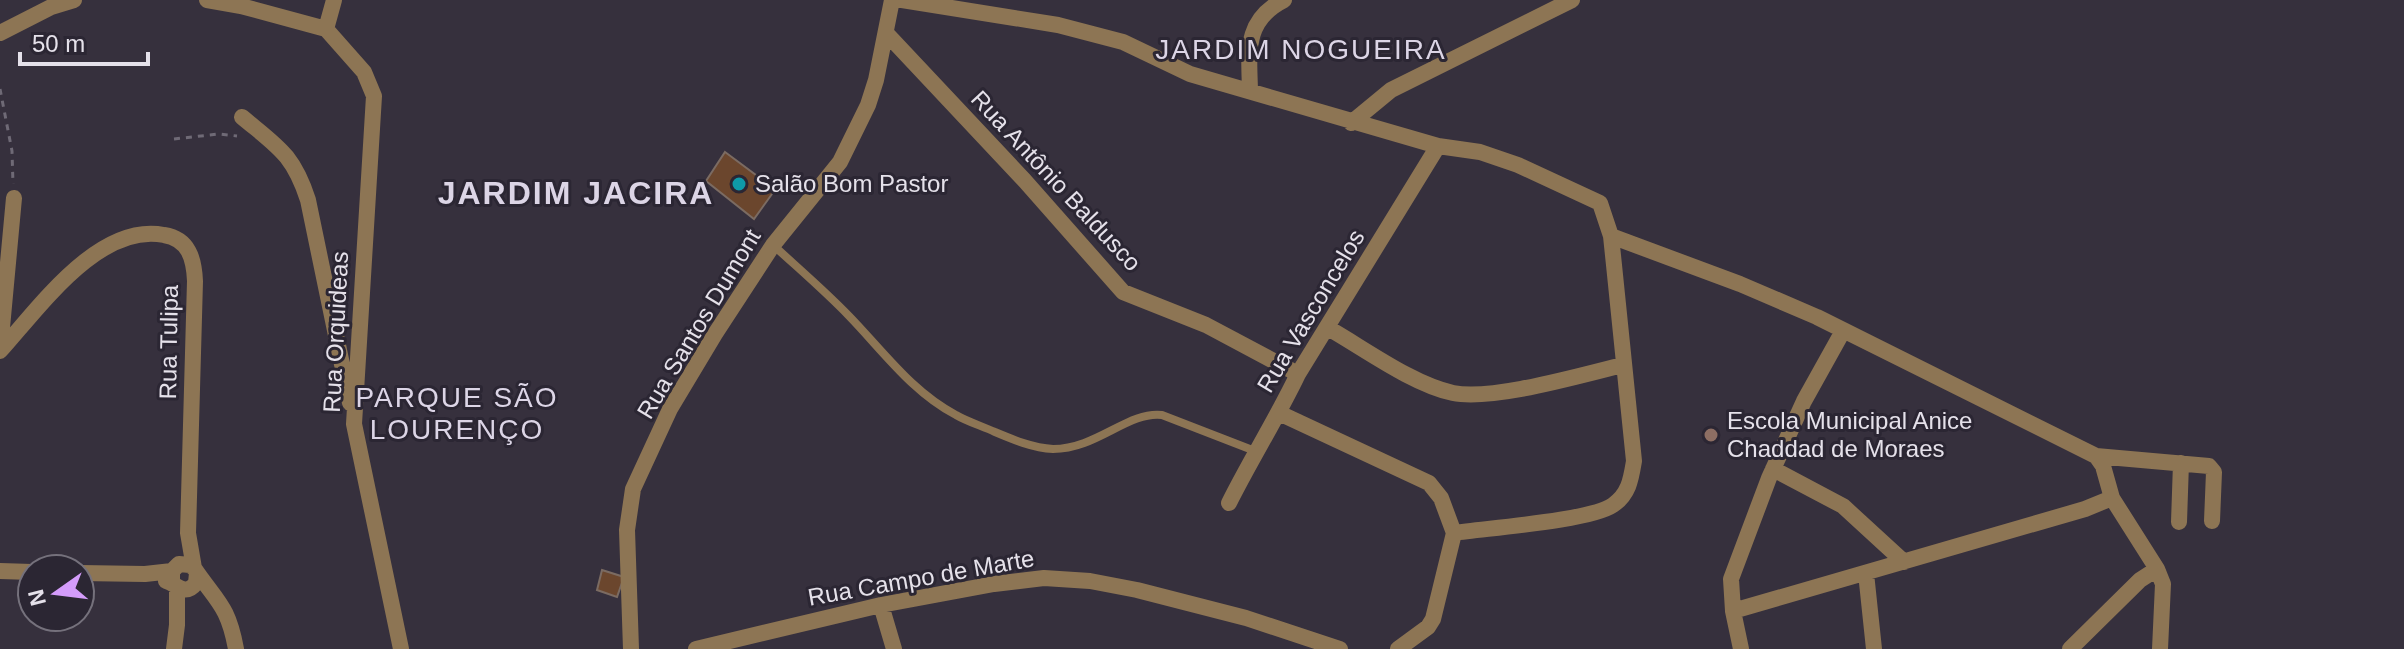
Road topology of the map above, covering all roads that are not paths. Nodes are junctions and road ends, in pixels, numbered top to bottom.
1 (74, 0) edge
2 (207, 0) edge
3 (334, 0) edge
4 (892, 0) edge
5 (902, 0) edge
6 (1284, 0) edge
7 (1572, 0) edge
8 (326, 29) junction
9 (0, 33) edge
10 (886, 33) junction
11 (1250, 90) junction
12 (242, 117) dead end
13 (1351, 123) junction
14 (1438, 146) junction
15 (14, 198) road end
16 (1611, 236) junction
17 (773, 245) junction
18 (1328, 328) junction
19 (1843, 331) junction
20 (0, 350) edge
21 (1623, 365) junction
22 (1298, 374) junction
23 (1279, 413) junction
24 (354, 424) junction
25 (1255, 451) junction
26 (2096, 456) junction
27 (2181, 463) junction
28 (1773, 469) junction
29 (2112, 498) junction
30 (1229, 503) dead end
31 (2212, 521) dead end
32 (2179, 522) dead end
33 (1454, 533) junction
34 (1904, 562) junction
35 (2157, 569) junction
36 (96, 573) edge
37 (1866, 573) junction
38 (184, 578) junction
39 (881, 605) junction
40 (1733, 611) junction
41 (174, 649) edge
42 (236, 649) edge
43 (401, 649) edge
44 (631, 649) edge
45 (696, 649) edge
46 (894, 649) edge
47 (1340, 649) edge
48 (1398, 649) edge
49 (1741, 649) edge
50 (1874, 649) edge
51 (2070, 649) edge
52 (2160, 649) edge

1 - 9 street
2 - 8 street
3 - 8 street
4 - 10 street, Rua Santos Dumont
5 - 11 street
6 - 11 street
7 - 13 street
8 - 24 street, Rua Orquideas
10 - 17 street, Rua Santos Dumont
10 - 22 street, Rua Antônio Baldusco
11 - 13 street
12 - 24 street
13 - 14 street
14 - 16 street
14 - 18 street, Rua Vasconcelos
15 - 20 street
16 - 19 street
16 - 21 street
17 - 25 lane
17 - 44 street, Rua Santos Dumont
18 - 21 street
18 - 22 street, Rua Vasconcelos
19 - 26 street
19 - 28 street
20 - 38 street, Rua Tulipa
21 - 33 street
22 - 23 street, Rua Vasconcelos
23 - 25 street, Rua Vasconcelos
23 - 33 street
24 - 43 street, Rua Orquideas
25 - 30 street, Rua Vasconcelos
26 - 27 street
26 - 29 street
27 - 31 street
27 - 32 street
28 - 34 street
28 - 40 street
29 - 34 street
29 - 35 street
33 - 48 street
34 - 37 street
35 - 51 street
35 - 52 street
36 - 38 street
37 - 40 street
37 - 50 street
38 - 41 street, Rua Tulipa
38 - 42 street
39 - 45 street, Rua Campo de Marte
39 - 46 street
39 - 47 street, Rua Campo de Marte
40 - 49 street

